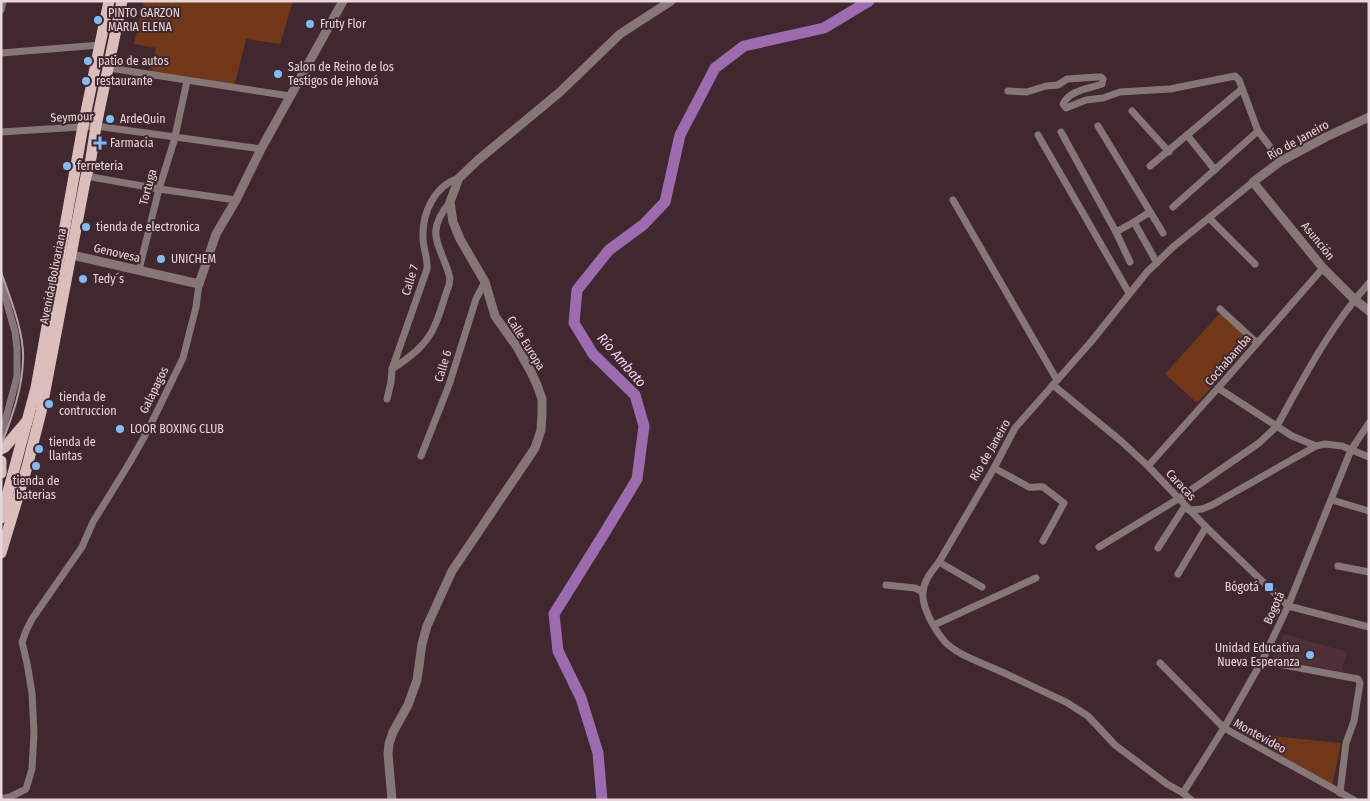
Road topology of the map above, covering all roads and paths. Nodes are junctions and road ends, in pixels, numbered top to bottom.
1 (3, 1) edge
2 (109, 1) edge
3 (122, 1) edge
4 (343, 1) edge
5 (672, 1) edge
6 (1, 10) edge
7 (100, 45) junction
8 (1, 53) edge
9 (109, 68) junction
10 (188, 80) junction
11 (1242, 89) junction
12 (1008, 91) dead end
13 (290, 96) junction
14 (1132, 111) dead end
15 (1369, 118) edge
16 (83, 126) junction
17 (96, 126) junction
18 (1098, 126) dead end
19 (1, 132) edge
20 (1061, 132) dead end
21 (1258, 132) junction
22 (1038, 135) dead end
23 (1187, 135) junction
24 (174, 137) junction
25 (261, 149) junction
26 (1169, 152) junction
27 (1280, 161) junction
28 (1150, 166) dead end
29 (1216, 170) junction
30 (86, 176) junction
31 (459, 178) junction
32 (1253, 182) junction
33 (159, 189) junction
34 (236, 200) junction
35 (953, 200) dead end
36 (450, 202) junction
37 (1173, 207) dead end
38 (1150, 212) junction
39 (1208, 218) junction
40 (1134, 222) junction
41 (1116, 232) junction
42 (1164, 233) dead end
43 (72, 255) junction
44 (59, 256) junction
45 (1130, 262) dead end
46 (1157, 263) junction
47 (1255, 264) dead end
48 (1323, 268) junction
49 (139, 270) junction
50 (1, 282) edge
51 (485, 282) junction
52 (1369, 283) edge
53 (199, 284) junction
54 (1129, 293) junction
55 (1354, 299) junction
56 (1220, 310) dead end
57 (1369, 311) edge
58 (1257, 344) junction
59 (392, 369) junction
60 (1055, 383) junction
61 (1218, 388) junction
62 (387, 399) dead end
63 (28, 419) junction
64 (1369, 423) edge
65 (1277, 426) junction
66 (1, 436) edge
67 (1316, 446) junction
68 (1, 449) edge
69 (1350, 450) junction
70 (421, 456) dead end
71 (1369, 457) edge
72 (1, 462) edge
73 (1148, 466) junction
74 (994, 468) junction
75 (1, 473) edge
76 (1, 495) edge
77 (1178, 499) junction
78 (1332, 500) junction
79 (1187, 508) junction
80 (1369, 511) edge
81 (3, 514) edge
82 (1206, 527) junction
83 (1043, 541) dead end
84 (1099, 547) dead end
85 (1158, 548) dead end
86 (1, 553) edge
87 (939, 562) junction
88 (1338, 566) dead end
89 (1369, 572) edge
90 (1178, 574) dead end
91 (1036, 578) dead end
92 (886, 584) dead end
93 (982, 588) dead end
94 (923, 592) junction
95 (1288, 606) junction
96 (934, 625) junction
97 (1369, 627) edge
98 (1262, 661) junction
99 (1160, 663) dead end
100 (1224, 728) junction
101 (1183, 793) junction
102 (1340, 793) junction
103 (1, 799) edge
104 (392, 800) edge
105 (1191, 800) edge
106 (1354, 800) edge

1 - 6 street
2 - 7 main road, Avenida Bolivariana
3 - 9 main road, Avenida Bolivariana
4 - 13 street, Galapagos
5 - 31 street
7 - 8 street
7 - 16 main road, Avenida Bolivariana
9 - 10 street
9 - 17 main road, Avenida Bolivariana
10 - 13 street
10 - 24 street, Tortuga
11 - 12 street
11 - 21 street
11 - 23 street
13 - 25 street, Galapagos
14 - 26 street
15 - 27 street, Río de Janeiro
16 - 17 street, Seymour
16 - 19 street, Seymour
16 - 44 main road, Avenida Bolivariana
17 - 24 street, Seymour
17 - 30 main road, Avenida Bolivariana
18 - 38 street
20 - 41 street
21 - 27 street
21 - 29 street
22 - 54 street
23 - 26 street
23 - 29 street
24 - 25 street, Seymour
24 - 33 street, Tortuga
25 - 34 street, Galapagos
26 - 28 street
27 - 32 street, Río de Janeiro
29 - 37 street
30 - 33 street
30 - 43 main road, Avenida Bolivariana
31 - 36 street
31 - 59 street, Calle 7
32 - 39 street, Río de Janeiro
32 - 48 street, Asunción
33 - 34 street
33 - 49 street, Tortuga
34 - 53 street, Galapagos
35 - 60 street
36 - 51 street, Calle Europa
36 - 59 street
38 - 40 street
38 - 42 street
39 - 46 street, Río de Janeiro
39 - 47 street
40 - 41 street
40 - 46 street
41 - 45 street
43 - 44 street, Genovesa
43 - 49 street, Genovesa
43 - 86 main road, Avenida Bolivariana
44 - 63 main road, Avenida Bolivariana
46 - 54 street, Río de Janeiro
48 - 55 street, Asunción
48 - 58 street, Cochabamba
49 - 53 street, Genovesa
50 - 66 street
51 - 70 street, Calle 6
51 - 104 street, Calle Europa
52 - 55 street
53 - 103 street, Galapagos
54 - 60 street, Río de Janeiro
55 - 57 street, Asunción
55 - 65 street
56 - 58 street
58 - 61 street, Cochabamba
59 - 62 street, Calle 7
60 - 73 street, Caracas
60 - 74 street, Río de Janeiro
61 - 65 street
61 - 73 street, Cochabamba
63 - 68 main road
63 - 81 main road, Avenida Bolivariana
64 - 69 street, Bogotá
65 - 67 street
65 - 77 street
67 - 69 street
67 - 79 street
69 - 71 street
69 - 78 street, Bogotá
72 - 75 main road
73 - 77 street, Caracas
74 - 83 street
74 - 87 street, Río de Janeiro
76 - 81 main road
77 - 79 street, Caracas
77 - 84 street
78 - 80 street
78 - 95 street, Bogotá
79 - 82 street, Caracas
79 - 85 street
82 - 90 street
82 - 95 street, Caracas
87 - 93 street
87 - 94 street, Río de Janeiro
88 - 89 street
91 - 96 street
92 - 94 street
94 - 96 street
95 - 97 street
95 - 98 street, Bogotá
96 - 101 street
98 - 100 street, Bogotá
98 - 102 street
99 - 100 street, Montevideo
100 - 101 street, Bogotá
100 - 102 street, Montevideo
101 - 105 street
102 - 106 street, Montevideo

